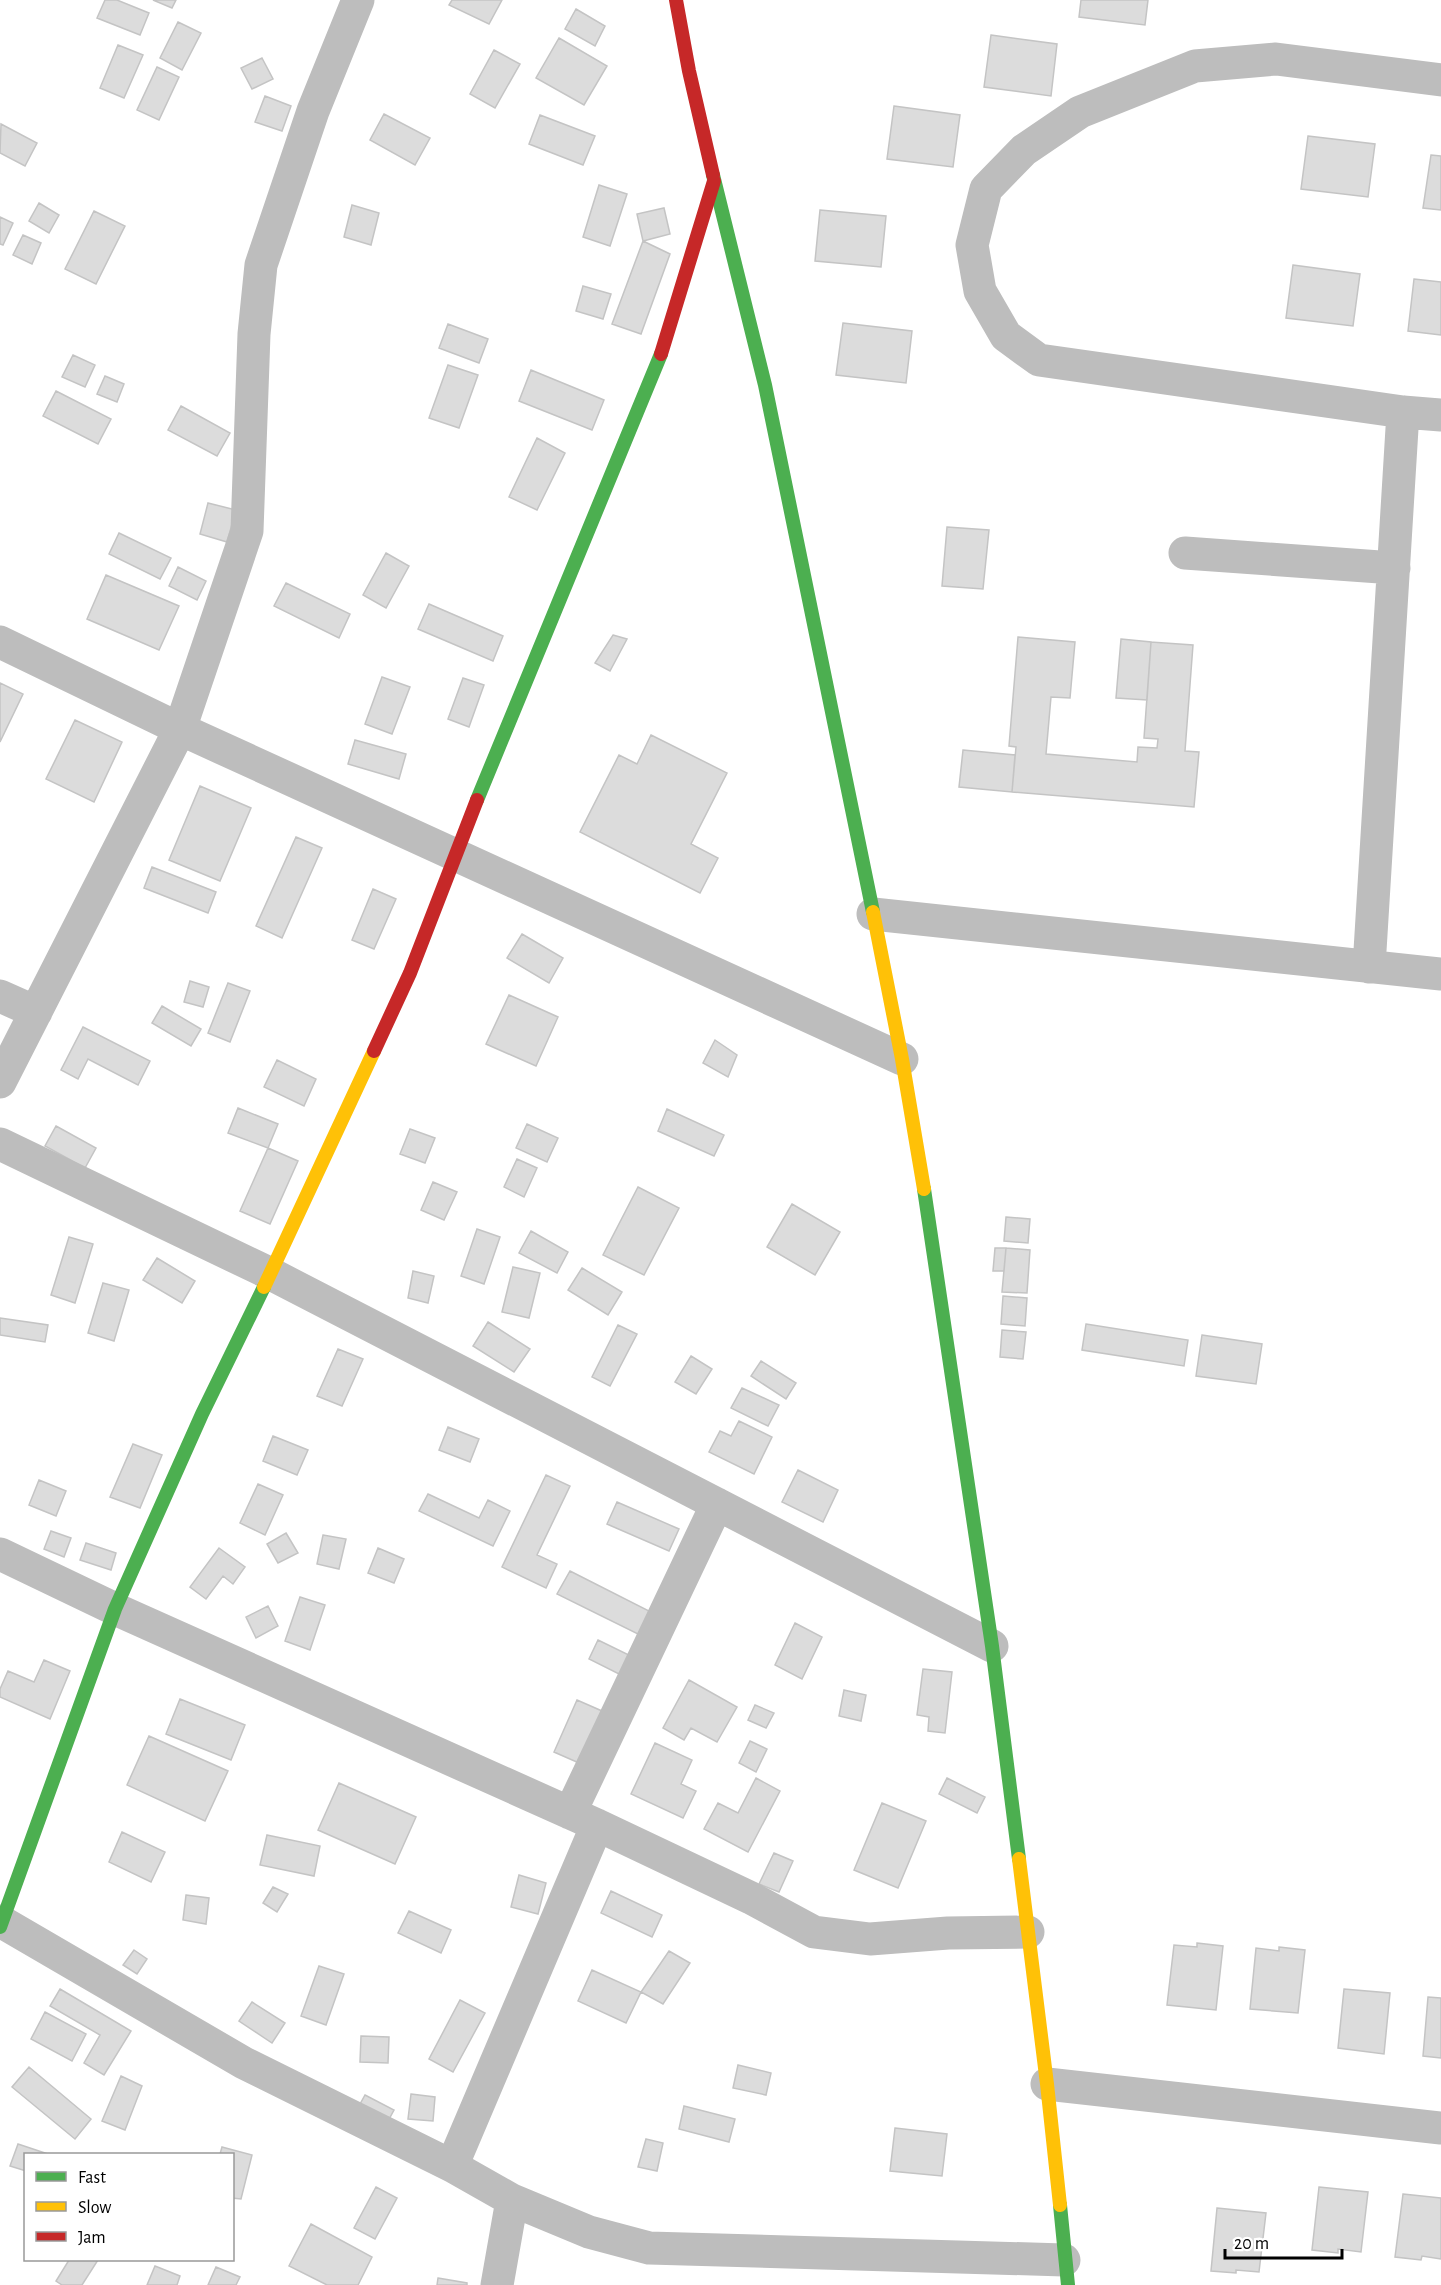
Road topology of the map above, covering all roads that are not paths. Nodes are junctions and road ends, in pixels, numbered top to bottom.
1 (358, 0) edge
2 (676, 0) edge
3 (1441, 80) edge
4 (714, 182) junction
5 (1403, 412) junction
6 (1441, 415) edge
7 (1185, 553) dead end
8 (1394, 568) junction
9 (0, 642) edge
10 (180, 729) junction
11 (455, 854) junction
12 (873, 914) junction
13 (1369, 967) junction
14 (1441, 974) edge
15 (0, 996) edge
16 (36, 1012) junction
17 (902, 1059) junction
18 (0, 1083) edge
19 (0, 1144) edge
20 (271, 1274) junction
21 (717, 1504) junction
22 (0, 1554) edge
23 (115, 1609) junction
24 (992, 1646) junction
25 (584, 1819) junction
26 (1, 1923) edge
27 (1028, 1932) junction
28 (1047, 2084) junction
29 (1441, 2128) edge
30 (452, 2166) junction
31 (512, 2200) junction
32 (1066, 2272) edge
33 (497, 2285) edge

1 - 10 street
2 - 4 street
3 - 5 street
4 - 11 street
4 - 12 street
5 - 6 street
5 - 8 street
7 - 8 street
8 - 13 street
9 - 10 street
10 - 11 street
10 - 16 street
11 - 17 street
11 - 20 street
12 - 13 street
12 - 17 street
13 - 14 street
15 - 16 street
16 - 18 street
17 - 24 street
19 - 20 street
20 - 21 street
20 - 23 street
21 - 24 street
21 - 25 street
22 - 23 street
23 - 25 street
23 - 26 street
24 - 27 street
25 - 27 street
25 - 30 street
26 - 30 street
27 - 28 street
28 - 29 street
28 - 32 street
30 - 31 street
31 - 32 street
31 - 33 street

